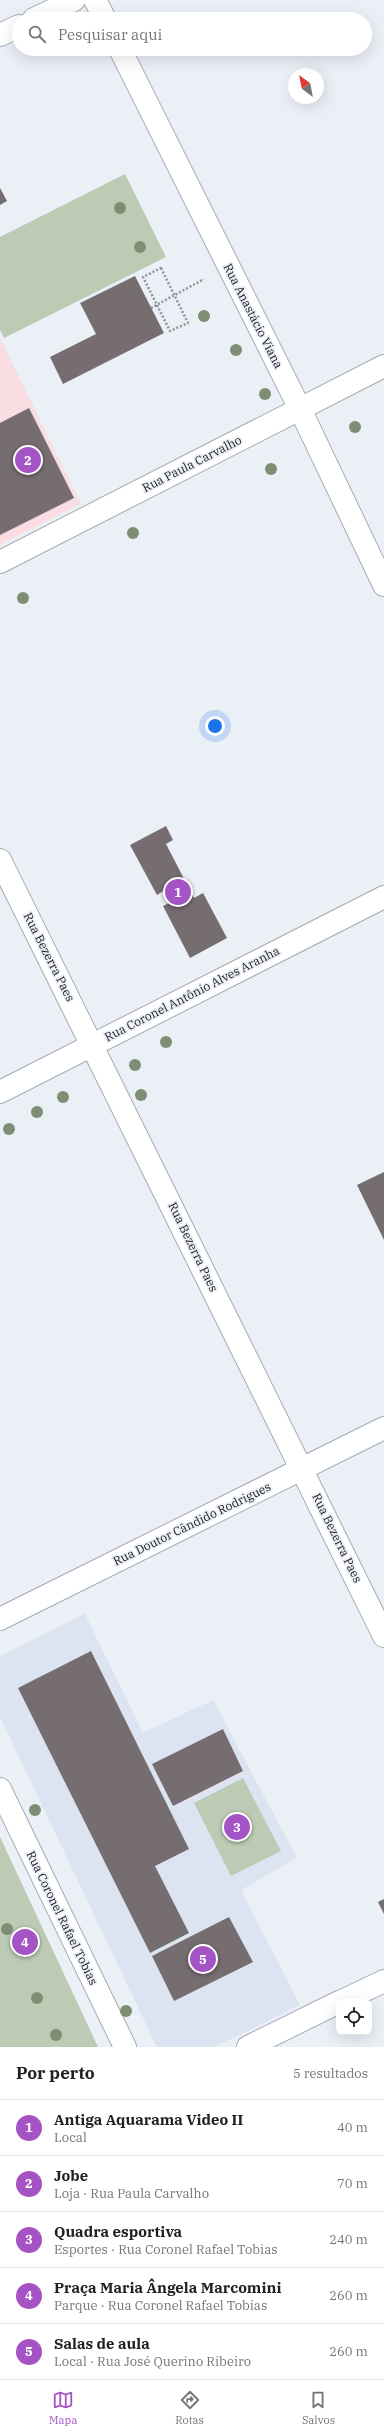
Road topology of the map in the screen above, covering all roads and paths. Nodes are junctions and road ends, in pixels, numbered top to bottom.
1 (74, 0) edge
2 (95, 0) edge
3 (49, 12) edge
4 (101, 12) edge
5 (12, 29) edge
6 (0, 35) edge
7 (123, 56) edge
8 (228, 267) junction
9 (174, 296) junction
10 (157, 305) junction
11 (152, 308) dead end
12 (384, 366) edge
13 (300, 409) junction
14 (0, 562) edge
15 (384, 585) edge
16 (0, 860) edge
17 (384, 897) edge
18 (92, 1044) junction
19 (0, 1092) edge
20 (384, 1428) edge
21 (303, 1469) junction
22 (0, 1619) edge
23 (384, 1636) edge
24 (0, 1789) edge
25 (384, 1981) edge
26 (345, 1999) edge
27 (336, 2003) edge
28 (125, 2047) edge
29 (248, 2047) edge

1 - 3 street
2 - 4 street
5 - 6 street
7 - 8 street, Rua Anastácio Viana
8 - 9 path
8 - 13 street, Rua Anastácio Viana
9 - 10 path
9 - 10 path
9 - 10 path
10 - 11 path
12 - 13 street, Rua Paula Carvalho
13 - 14 street, Rua Paula Carvalho
13 - 15 street, Rua Anastácio Viana
16 - 18 street, Rua Bezerra Paes
17 - 18 street, Rua Coronel Antônio Alves Aranha
18 - 19 street, Rua Coronel Antônio Alves Aranha
18 - 21 street, Rua Bezerra Paes
20 - 21 street, Rua Doutor Cândido Rodrigues
21 - 22 street, Rua Doutor Cândido Rodrigues
21 - 23 street, Rua Bezerra Paes
24 - 28 street, Rua Coronel Rafael Tobias
25 - 26 street
27 - 29 street

